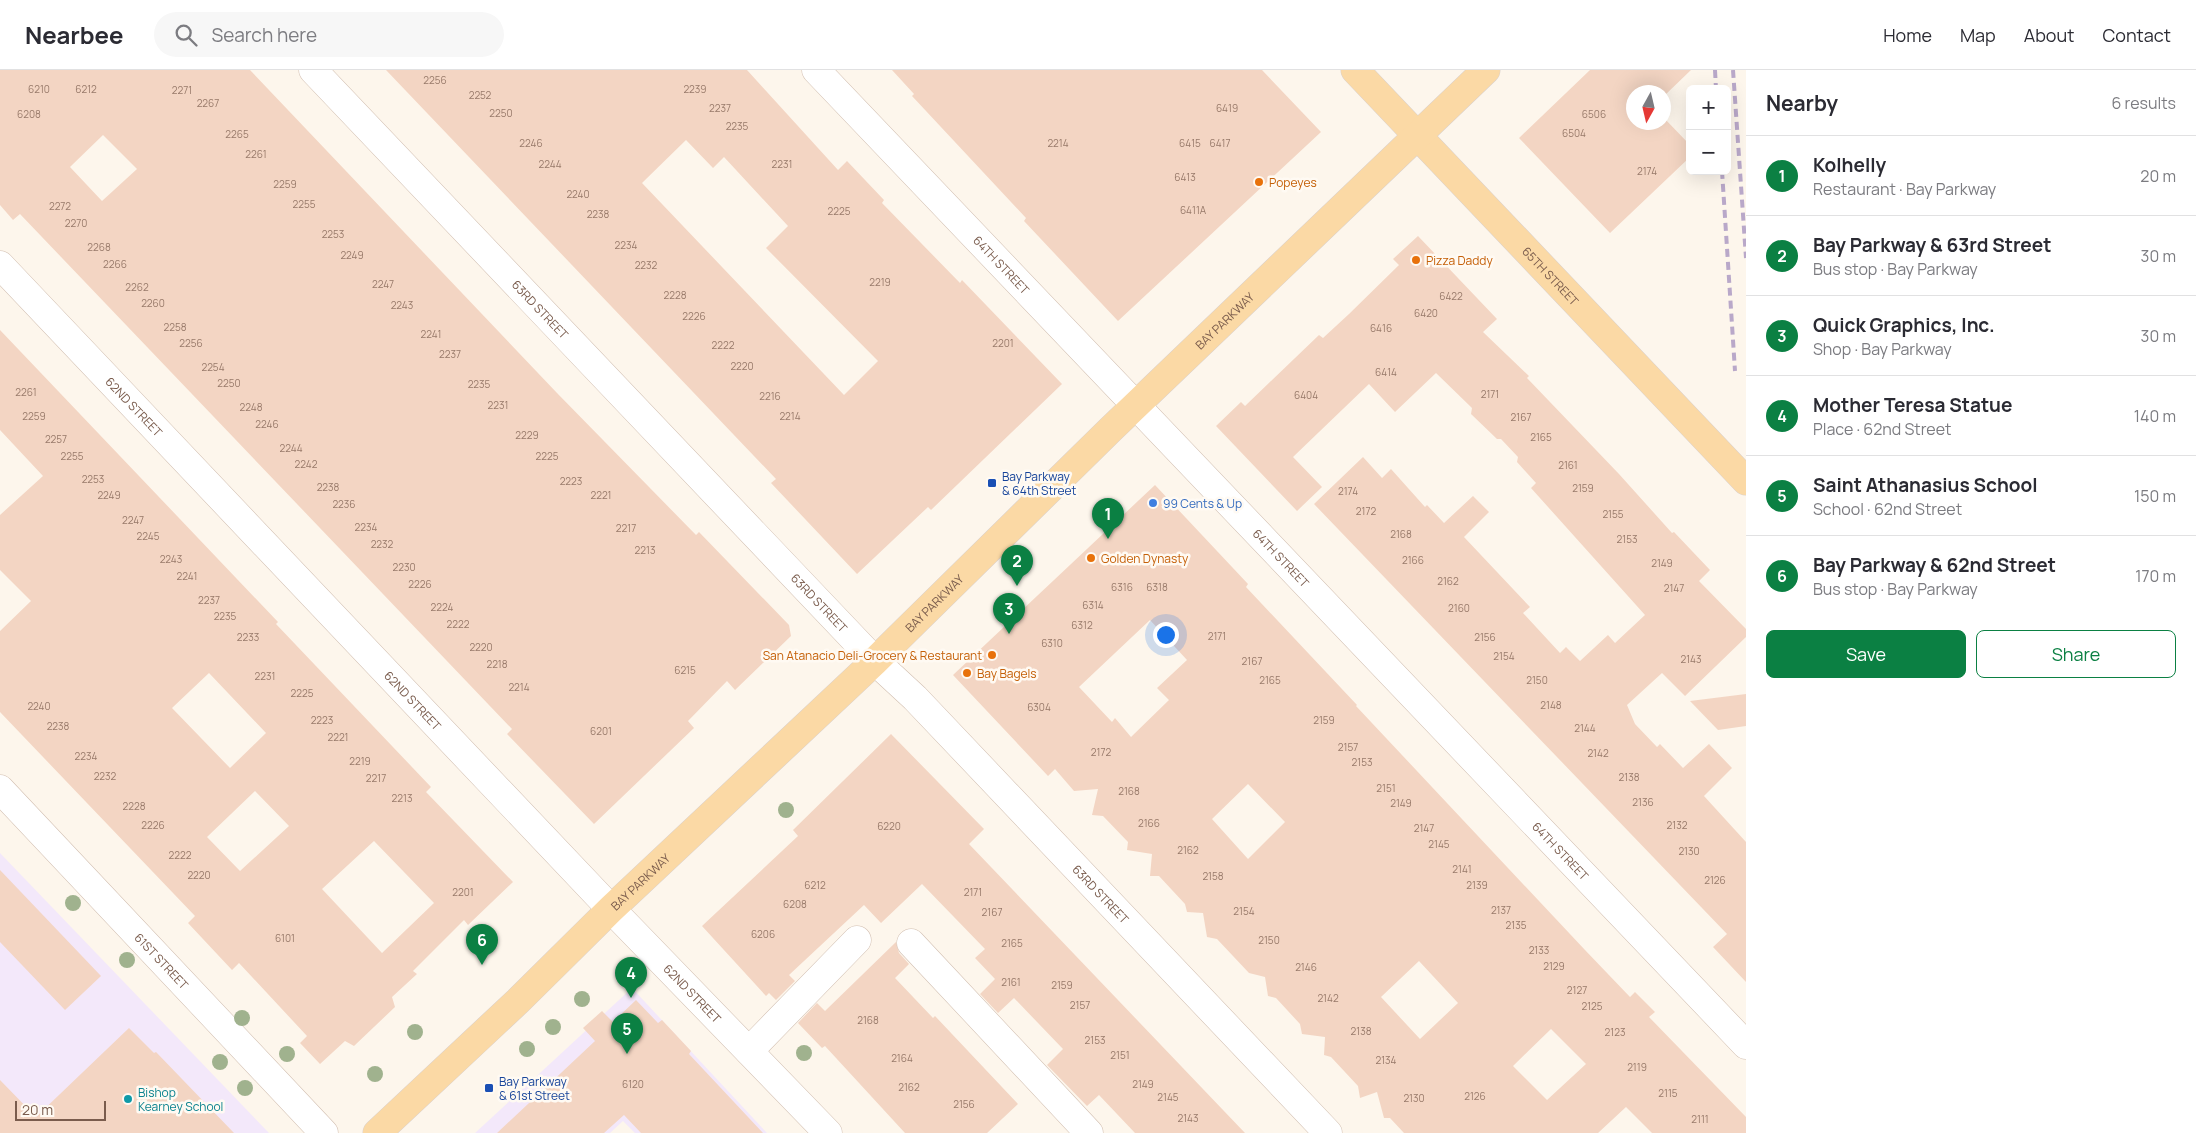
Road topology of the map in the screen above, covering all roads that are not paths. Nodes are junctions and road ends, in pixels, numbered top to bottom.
1 (313, 70) edge
2 (816, 70) edge
3 (1355, 70) edge
4 (1486, 70) edge
5 (1418, 137) junction
6 (0, 265) edge
7 (1136, 406) junction
8 (1746, 481) edge
9 (875, 661) junction
10 (0, 789) edge
11 (612, 909) junction
12 (857, 940) dead end
13 (911, 943) dead end
14 (1746, 1045) edge
15 (749, 1051) junction
16 (324, 1133) edge
17 (377, 1133) edge
18 (828, 1133) edge
19 (1089, 1133) edge
20 (1328, 1133) edge

1 - 9 street, 63RD STREET
2 - 7 street, 64TH STREET
3 - 5 main road, 65TH STREET
4 - 5 main road, BAY PARKWAY
5 - 7 main road, BAY PARKWAY
5 - 8 main road, 65TH STREET
6 - 11 street, 62ND STREET
7 - 9 main road, BAY PARKWAY
7 - 14 street, 64TH STREET
9 - 11 main road, BAY PARKWAY
9 - 20 street, 63RD STREET
10 - 16 street, 61ST STREET
11 - 15 street, 62ND STREET
11 - 17 main road, BAY PARKWAY
12 - 15 street
13 - 19 street
15 - 18 street, 62ND STREET

